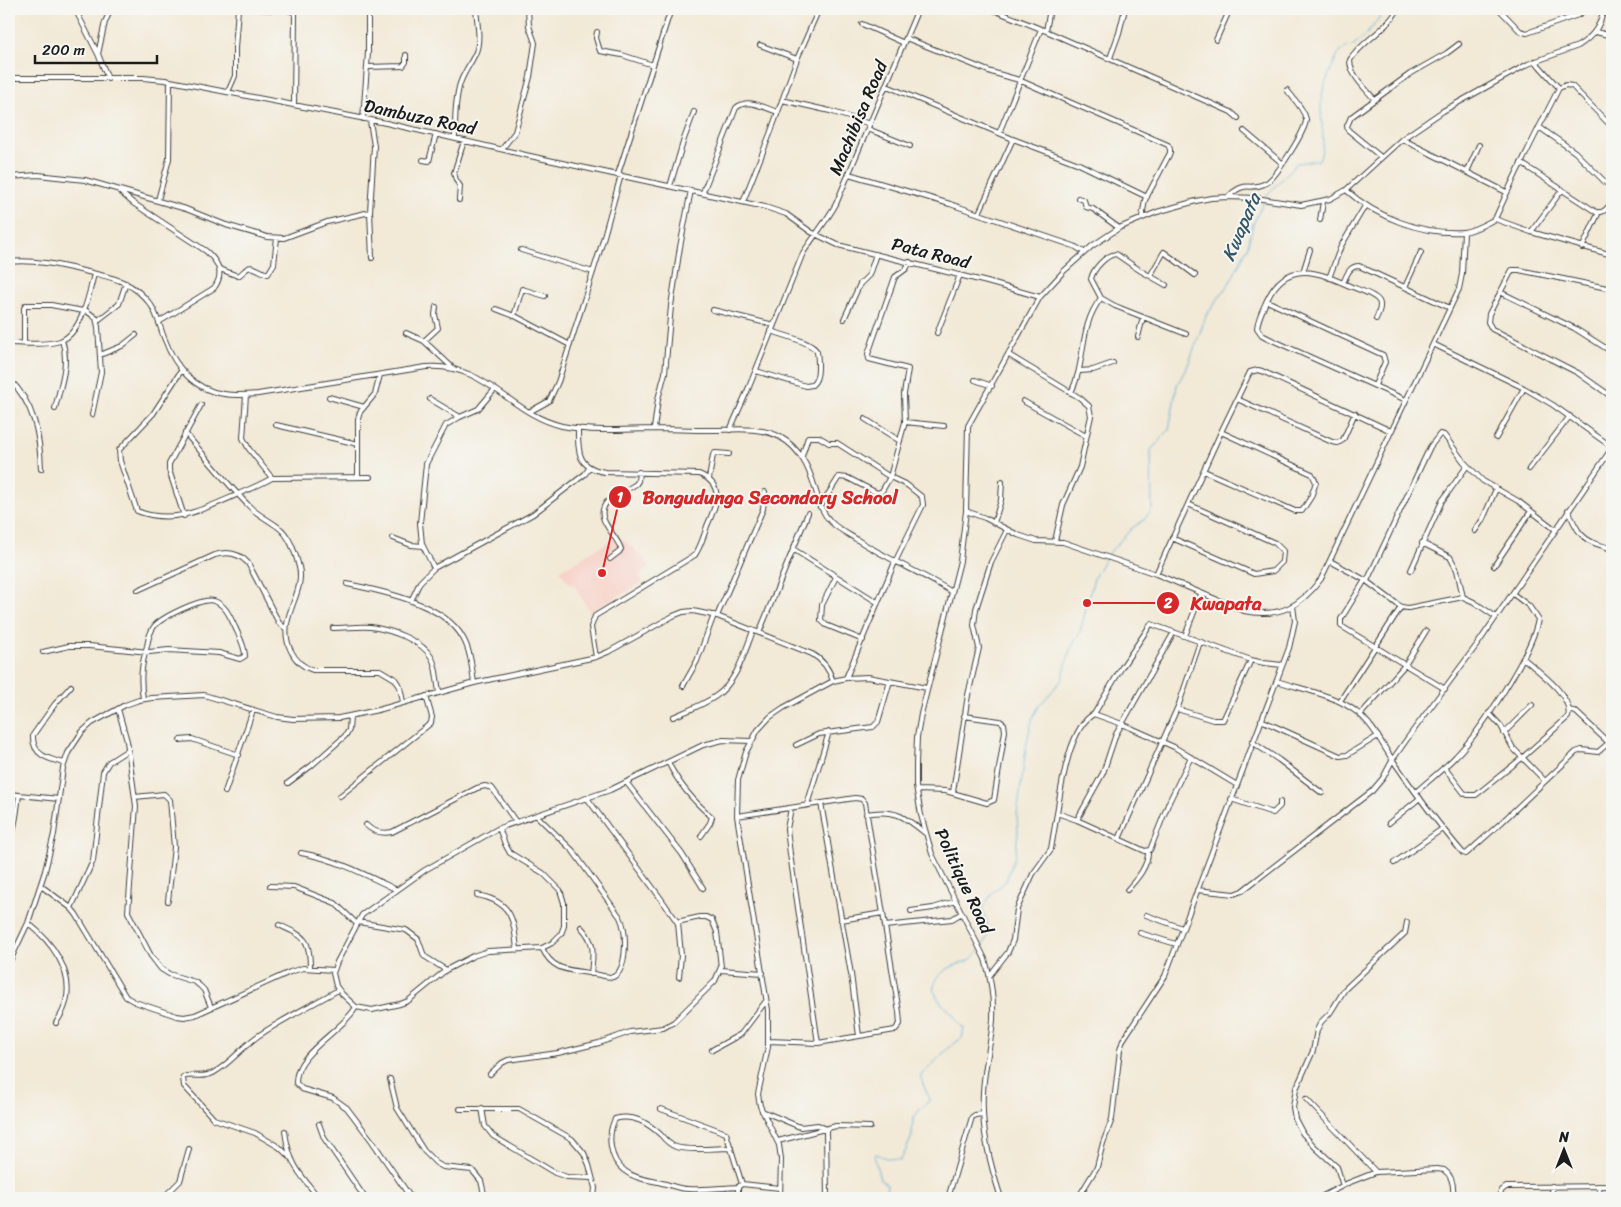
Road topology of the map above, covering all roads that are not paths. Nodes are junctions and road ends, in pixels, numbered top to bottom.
1 (75, 9) edge
2 (111, 9) edge
3 (238, 9) edge
4 (256, 9) edge
5 (368, 9) edge
6 (476, 9) edge
7 (528, 9) edge
8 (671, 9) edge
9 (819, 9) edge
10 (918, 9) edge
11 (991, 9) edge
12 (1050, 9) edge
13 (1125, 9) edge
14 (1230, 9) edge
15 (1398, 9) edge
16 (1498, 9) edge
17 (1586, 9) edge
18 (1604, 9) edge
19 (862, 24) dead end
20 (1041, 29) junction
21 (1046, 31) junction
22 (597, 32) dead end
23 (1596, 32) junction
24 (1612, 36) edge
25 (1216, 40) dead end
26 (906, 41) junction
27 (1459, 44) dead end
28 (760, 45) dead end
29 (98, 54) junction
30 (406, 55) dead end
31 (1110, 58) junction
32 (797, 59) junction
33 (1535, 61) junction
34 (653, 65) junction
35 (368, 67) junction
36 (9, 78) edge
37 (108, 79) junction
38 (1020, 80) junction
39 (170, 81) junction
40 (887, 86) junction
41 (1559, 88) junction
42 (1287, 90) dead end
43 (228, 92) junction
44 (782, 100) junction
45 (1375, 100) junction
46 (294, 105) junction
47 (694, 112) dead end
48 (778, 112) junction
49 (1238, 118) dead end
50 (363, 119) junction
51 (370, 121) junction
52 (869, 126) junction
53 (1612, 126) edge
54 (1539, 127) junction
55 (1244, 131) dead end
56 (999, 133) junction
57 (436, 134) junction
58 (455, 139) junction
59 (1013, 139) junction
60 (1402, 139) junction
61 (464, 141) junction
62 (1479, 145) dead end
63 (910, 146) dead end
64 (502, 149) junction
65 (1381, 157) junction
66 (423, 160) dead end
67 (1521, 163) junction
68 (1282, 164) junction
69 (1466, 172) junction
70 (849, 174) junction
71 (620, 175) junction
72 (9, 177) edge
73 (670, 186) junction
74 (1612, 189) edge
75 (117, 190) junction
76 (691, 190) junction
77 (1346, 190) junction
78 (1562, 190) junction
79 (703, 192) junction
80 (1506, 192) junction
81 (1147, 197) junction
82 (1228, 197) junction
83 (1078, 198) dead end
84 (158, 200) junction
85 (459, 200) dead end
86 (743, 202) junction
87 (1323, 202) junction
88 (1612, 202) edge
89 (1365, 206) junction
90 (370, 212) junction
91 (1599, 212) junction
92 (979, 213) junction
93 (1142, 217) junction
94 (1495, 219) junction
95 (1320, 220) dead end
96 (1119, 228) junction
97 (1464, 232) junction
98 (1531, 232) junction
99 (815, 234) junction
100 (277, 238) junction
101 (1582, 248) junction
102 (521, 250) dead end
103 (1310, 250) dead end
104 (1084, 252) junction
105 (1421, 252) dead end
106 (876, 254) junction
107 (1612, 256) edge
108 (372, 258) dead end
109 (9, 262) edge
110 (910, 262) junction
111 (220, 269) junction
112 (593, 272) junction
113 (1303, 272) junction
114 (94, 274) junction
115 (960, 275) junction
116 (1195, 275) dead end
117 (1150, 276) junction
118 (1329, 278) junction
119 (126, 283) junction
120 (1343, 283) junction
121 (1166, 285) dead end
122 (1405, 287) junction
123 (1612, 289) edge
124 (1500, 292) junction
125 (545, 296) dead end
126 (1040, 297) junction
127 (1101, 298) junction
128 (1267, 301) junction
129 (436, 307) dead end
130 (1450, 308) junction
131 (496, 309) dead end
132 (84, 310) junction
133 (713, 310) dead end
134 (514, 316) junction
135 (1144, 318) junction
136 (844, 319) dead end
137 (1376, 319) dead end
138 (97, 320) junction
139 (159, 322) junction
140 (774, 325) junction
141 (771, 331) junction
142 (406, 333) dead end
143 (937, 333) dead end
144 (1186, 334) dead end
145 (136, 335) dead end
146 (1138, 337) dead end
147 (62, 340) junction
148 (424, 341) junction
149 (9, 343) edge
150 (24, 343) junction
151 (1433, 344) junction
152 (570, 345) junction
153 (1612, 352) edge
154 (100, 355) junction
155 (1009, 355) junction
156 (1113, 363) dead end
157 (453, 368) junction
158 (182, 371) junction
159 (756, 371) junction
160 (1080, 371) junction
161 (380, 375) junction
162 (9, 379) edge
163 (975, 380) dead end
164 (992, 386) junction
165 (1375, 386) junction
166 (1524, 388) junction
167 (495, 389) junction
168 (1071, 393) junction
169 (246, 395) junction
170 (328, 397) dead end
171 (1612, 397) edge
172 (430, 399) dead end
173 (1237, 399) junction
174 (1406, 400) junction
175 (1022, 401) dead end
176 (201, 405) dead end
177 (364, 407) junction
178 (55, 409) dead end
179 (529, 412) junction
180 (1355, 413) junction
181 (92, 415) dead end
182 (1570, 416) junction
183 (460, 417) junction
184 (865, 419) dead end
185 (905, 422) junction
186 (276, 425) dead end
187 (944, 426) dead end
188 (578, 428) junction
189 (654, 429) junction
190 (730, 430) junction
191 (1391, 431) junction
192 (1221, 432) junction
193 (184, 433) junction
194 (1086, 436) junction
195 (1496, 438) dead end
196 (900, 441) junction
197 (358, 444) junction
198 (1612, 447) edge
199 (729, 454) dead end
200 (802, 456) junction
201 (1467, 466) junction
202 (590, 467) junction
203 (41, 469) dead end
204 (1529, 469) dead end
205 (1204, 471) junction
206 (640, 472) junction
207 (358, 477) junction
208 (370, 477) dead end
209 (890, 477) junction
210 (272, 478) junction
211 (709, 479) junction
212 (1002, 482) dead end
213 (1496, 489) junction
214 (766, 492) dead end
215 (238, 494) junction
216 (1188, 504) junction
217 (820, 507) junction
218 (1568, 510) junction
219 (966, 511) junction
220 (1531, 512) junction
221 (808, 513) dead end
222 (184, 516) junction
223 (994, 523) junction
224 (1007, 530) junction
225 (1475, 530) dead end
226 (1556, 530) junction
227 (393, 538) dead end
228 (1172, 538) junction
229 (1055, 541) junction
230 (1422, 543) junction
231 (423, 546) junction
232 (793, 549) junction
233 (1612, 550) edge
234 (610, 559) dead end
235 (1330, 561) junction
236 (895, 562) junction
237 (1494, 566) dead end
238 (434, 568) junction
239 (1411, 570) dead end
240 (1156, 574) junction
241 (836, 577) junction
242 (1366, 581) junction
243 (347, 584) dead end
244 (138, 590) dead end
245 (952, 592) junction
246 (1201, 594) junction
247 (1513, 594) junction
248 (1463, 597) junction
249 (411, 601) junction
250 (877, 602) junction
251 (1293, 606) junction
252 (1401, 607) junction
253 (716, 616) junction
254 (1496, 617) junction
255 (285, 628) junction
256 (333, 628) dead end
257 (753, 631) junction
258 (1174, 632) junction
259 (1426, 632) dead end
260 (759, 633) junction
261 (1185, 636) junction
262 (863, 640) junction
263 (1200, 642) junction
264 (1375, 648) junction
265 (145, 651) junction
266 (43, 652) dead end
267 (596, 657) junction
268 (1523, 658) junction
269 (1252, 660) junction
270 (1282, 665) junction
271 (1405, 665) junction
272 (846, 678) junction
273 (833, 681) junction
274 (890, 682) junction
275 (1277, 682) junction
276 (474, 683) junction
277 (71, 686) dead end
278 (683, 686) dead end
279 (926, 688) junction
280 (1445, 689) junction
281 (439, 692) junction
282 (426, 696) junction
283 (143, 699) junction
284 (1340, 701) junction
285 (403, 702) junction
286 (1532, 706) dead end
287 (118, 709) junction
288 (1177, 709) junction
289 (253, 710) junction
290 (1569, 710) junction
291 (1489, 713) junction
292 (1094, 714) junction
293 (1360, 715) junction
294 (964, 716) junction
295 (350, 717) junction
296 (673, 717) dead end
297 (1261, 720) junction
298 (1122, 724) junction
299 (828, 732) junction
300 (1504, 733) junction
301 (1378, 736) junction
302 (180, 740) dead end
303 (751, 741) junction
304 (1162, 742) junction
305 (1252, 742) junction
306 (1610, 742) edge
307 (796, 745) dead end
308 (128, 750) junction
309 (239, 755) junction
310 (1191, 757) junction
311 (1522, 758) junction
312 (1392, 759) junction
313 (668, 762) junction
314 (64, 763) junction
315 (1444, 767) junction
316 (626, 782) junction
317 (1545, 782) junction
318 (288, 783) dead end
319 (1237, 785) junction
320 (917, 790) junction
321 (225, 792) dead end
322 (953, 792) junction
323 (1416, 792) junction
324 (9, 794) edge
325 (1322, 794) dead end
326 (18, 795) junction
327 (340, 796) dead end
328 (135, 797) junction
329 (587, 798) junction
330 (1420, 798) junction
331 (1231, 799) junction
332 (59, 800) junction
333 (1280, 802) dead end
334 (821, 803) junction
335 (807, 805) junction
336 (791, 808) junction
337 (1057, 813) junction
338 (866, 814) junction
339 (537, 816) junction
340 (737, 816) junction
341 (1077, 820) junction
342 (516, 822) junction
343 (1389, 823) dead end
344 (366, 825) dead end
345 (499, 828) junction
346 (1442, 828) junction
347 (926, 834) junction
348 (701, 836) dead end
349 (1119, 839) junction
350 (9, 851) edge
351 (1148, 851) junction
352 (301, 853) dead end
353 (1394, 863) dead end
354 (41, 886) junction
355 (270, 886) dead end
356 (703, 888) dead end
357 (397, 890) junction
358 (1127, 890) dead end
359 (1197, 890) junction
360 (476, 895) dead end
361 (956, 901) junction
362 (168, 902) dead end
363 (71, 908) junction
364 (910, 911) dead end
365 (883, 913) junction
366 (962, 913) junction
367 (1146, 915) dead end
368 (842, 920) junction
369 (677, 922) junction
370 (1407, 922) dead end
371 (28, 923) junction
372 (358, 923) junction
373 (280, 925) dead end
374 (885, 926) junction
375 (581, 927) dead end
376 (1182, 928) junction
377 (1140, 933) dead end
378 (1176, 944) junction
379 (542, 948) junction
380 (517, 950) junction
381 (9, 963) edge
382 (310, 968) junction
383 (334, 970) junction
384 (446, 970) junction
385 (721, 970) junction
386 (591, 974) junction
387 (763, 974) junction
388 (990, 976) junction
389 (679, 977) dead end
390 (338, 990) junction
391 (766, 1000) junction
392 (212, 1007) junction
393 (356, 1007) junction
394 (56, 1023) dead end
395 (859, 1036) junction
396 (769, 1041) junction
397 (818, 1043) junction
398 (712, 1050) dead end
399 (490, 1074) dead end
400 (390, 1079) dead end
401 (1306, 1099) dead end
402 (482, 1108) junction
403 (460, 1109) dead end
404 (662, 1109) dead end
405 (762, 1112) junction
406 (983, 1114) junction
407 (319, 1124) dead end
408 (870, 1127) dead end
409 (826, 1129) junction
410 (285, 1131) dead end
411 (778, 1141) junction
412 (731, 1148) junction
413 (188, 1149) dead end
414 (291, 1158) junction
415 (1376, 1172) junction
416 (592, 1178) junction
417 (740, 1186) junction
418 (1342, 1186) junction
419 (1552, 1186) junction
420 (1599, 1186) junction
421 (1612, 1186) edge
422 (780, 1188) junction
423 (163, 1198) edge
424 (318, 1198) edge
425 (364, 1198) edge
426 (411, 1198) edge
427 (485, 1198) edge
428 (594, 1198) edge
429 (738, 1198) edge
430 (780, 1198) edge
431 (827, 1198) edge
432 (948, 1198) edge
433 (1001, 1198) edge
434 (1078, 1198) edge
435 (1320, 1198) edge
436 (1453, 1198) edge
437 (1500, 1198) edge
438 (1552, 1198) edge
439 (1600, 1198) edge

1 - 29 street
2 - 29 street
3 - 43 street
4 - 46 street
5 - 35 street
6 - 58 street
7 - 64 street
8 - 34 street
9 - 32 street
10 - 26 street, Machibisa Road
11 - 20 street
12 - 21 street
13 - 31 street
14 - 25 street
15 - 45 street
16 - 17 street
18 - 23 street
19 - 26 street
20 - 21 street
20 - 38 street
21 - 31 street
22 - 34 street
23 - 24 street
23 - 33 street
26 - 38 street
26 - 40 street, Machibisa Road
27 - 45 street
28 - 32 street
29 - 37 street
30 - 35 street
31 - 49 street
32 - 44 street
33 - 41 street
33 - 60 street
34 - 71 street
35 - 50 street
36 - 37 street, Dambuza Road
37 - 39 street, Dambuza Road
38 - 56 street
38 - 81 street
39 - 43 street, Dambuza Road
39 - 84 street
40 - 52 street, Machibisa Road
40 - 56 street
41 - 53 street
41 - 54 street
42 - 68 street
43 - 46 street, Dambuza Road
44 - 48 street
44 - 52 street
45 - 65 street
46 - 50 street, Dambuza Road
47 - 73 street
48 - 79 street
48 - 86 street
50 - 51 street, Dambuza Road
51 - 57 street, Dambuza Road
51 - 90 street
52 - 63 street
52 - 70 street, Machibisa Road
54 - 67 street
54 - 74 street
55 - 68 street
56 - 59 street
57 - 58 street, Dambuza Road
57 - 66 street
58 - 61 street, Dambuza Road
59 - 81 street
59 - 92 street
60 - 65 street
60 - 69 street
61 - 64 street, Dambuza Road
61 - 85 street
62 - 69 street
64 - 71 street, Dambuza Road
65 - 77 street
67 - 78 street
67 - 80 street
68 - 82 street
69 - 80 street
70 - 92 street
70 - 99 street, Machibisa Road
71 - 73 street, Dambuza Road
71 - 112 street
72 - 75 street
73 - 76 street, Dambuza Road
75 - 84 street
75 - 111 street
76 - 79 street, Dambuza Road
76 - 189 street
77 - 87 street
77 - 89 street
78 - 91 street
78 - 98 street
79 - 86 street, Dambuza Road
80 - 94 street
81 - 93 street
82 - 87 street
82 - 93 street
83 - 96 street
84 - 100 street
86 - 99 street, Dambuza Road
87 - 95 street
88 - 91 street
89 - 97 street
89 - 118 street
90 - 100 street
90 - 108 street
91 - 101 street
92 - 104 street
93 - 96 street
94 - 97 street
94 - 98 street
96 - 104 street
97 - 130 street
98 - 101 street
99 - 106 street, Pata Road
99 - 140 street, Machibisa Road
100 - 111 street
101 - 107 street
102 - 112 street
103 - 113 street
104 - 126 street
105 - 122 street
106 - 110 street, Pata Road
106 - 136 street
109 - 114 street
110 - 115 street, Pata Road
110 - 185 street
111 - 139 street
112 - 152 street
113 - 118 street
113 - 128 street
114 - 119 street
114 - 132 street
115 - 126 street, Pata Road
115 - 143 street
116 - 117 street
117 - 121 street
117 - 127 street
118 - 120 street
119 - 138 street
119 - 139 street
120 - 122 street
120 - 137 street
122 - 130 street
123 - 124 street
124 - 153 street
124 - 171 street
125 - 134 street
126 - 155 street
127 - 135 street
127 - 160 street
128 - 165 street
128 - 165 street
129 - 148 street
130 - 151 street
131 - 134 street
132 - 138 street
132 - 147 street
132 - 150 street
133 - 140 street
134 - 152 street
135 - 144 street
135 - 146 street
138 - 154 street
139 - 158 street
140 - 141 street, Machibisa Road
141 - 159 street, Machibisa Road
141 - 159 street
142 - 148 street
145 - 154 street
147 - 150 street
147 - 178 street
148 - 157 street
149 - 150 street
151 - 166 street
151 - 174 street
152 - 179 street
154 - 181 street
155 - 164 street
155 - 168 street
156 - 160 street
157 - 161 street
157 - 167 street
158 - 169 street
158 - 222 street
159 - 190 street, Machibisa Road
160 - 168 street
161 - 169 street
161 - 177 street
162 - 203 street
163 - 164 street
164 - 219 street, Politique Road
165 - 174 street
166 - 182 street
166 - 195 street
167 - 179 street
167 - 183 street
168 - 194 street
169 - 210 street
170 - 177 street
172 - 183 street
173 - 180 street
173 - 180 street
173 - 192 street
174 - 191 street
175 - 194 street
176 - 193 street
177 - 197 street
179 - 188 street
180 - 191 street
182 - 198 street
182 - 204 street
183 - 231 street
184 - 196 street
185 - 187 street
185 - 196 street
186 - 197 street
188 - 189 street
188 - 202 street
189 - 190 street
190 - 200 street
191 - 235 street
192 - 205 street
192 - 205 street
193 - 215 street
193 - 222 street
194 - 229 street
196 - 209 street
197 - 207 street
198 - 218 street
199 - 211 street
200 - 209 street
200 - 217 street
201 - 213 street
201 - 230 street
201 - 242 street
202 - 206 street
202 - 238 street
205 - 216 street
206 - 211 street
206 - 234 street
207 - 208 street
207 - 210 street
209 - 217 street
209 - 236 street
210 - 215 street
211 - 267 street
212 - 223 street
213 - 220 street
213 - 225 street
214 - 253 street
215 - 222 street
215 - 255 street
216 - 228 street
216 - 228 street
217 - 236 street
218 - 226 street
218 - 233 street
219 - 223 street
219 - 245 street, Politique Road
220 - 226 street
220 - 237 street
221 - 232 street
223 - 224 street
224 - 229 street
224 - 294 street
226 - 247 street
227 - 231 street
228 - 240 street
229 - 240 street
230 - 239 street
230 - 248 street
231 - 238 street
232 - 241 street
232 - 260 street
235 - 242 street
235 - 251 street
236 - 245 street
236 - 250 street
238 - 249 street
240 - 246 street
241 - 250 street
241 - 262 street
242 - 252 street
242 - 264 street
243 - 249 street
244 - 255 street
245 - 279 street, Politique Road
246 - 251 street
246 - 261 street
247 - 254 street
247 - 268 street
248 - 252 street
248 - 254 street
249 - 276 street
250 - 262 street
251 - 270 street
252 - 264 street
253 - 257 street
253 - 267 street
253 - 278 street
254 - 280 street
255 - 285 street
256 - 281 street
257 - 260 street
257 - 296 street
258 - 261 street
258 - 292 street
258 - 298 street
259 - 271 street
260 - 273 street
261 - 263 street
262 - 272 street
263 - 269 street
263 - 288 street
264 - 271 street
264 - 284 street
265 - 265 street
265 - 266 street
265 - 283 street
267 - 276 street
268 - 290 street
268 - 291 street
269 - 270 street
269 - 288 street
270 - 275 street
271 - 280 street
271 - 293 street
272 - 273 street
272 - 274 street
273 - 303 street
274 - 279 street
274 - 299 street
275 - 284 street
275 - 297 street
276 - 281 street
277 - 314 street
279 - 320 street, Politique Road
280 - 312 street
281 - 282 street
282 - 285 street
282 - 327 street
283 - 287 street
283 - 289 street
284 - 293 street
285 - 295 street
286 - 300 street
287 - 308 street
287 - 314 street
288 - 304 street
289 - 295 street
289 - 309 street
290 - 306 street
290 - 311 street
291 - 300 street
291 - 315 street
292 - 298 street
292 - 337 street
293 - 301 street
294 - 322 street
294 - 322 street
295 - 318 street
297 - 301 street
297 - 305 street
298 - 304 street
298 - 341 street
299 - 307 street
299 - 335 street
300 - 311 street
301 - 312 street
302 - 309 street
303 - 313 street
303 - 340 street
304 - 310 street
304 - 349 street
305 - 319 street
305 - 325 street
306 - 317 street
308 - 328 street
308 - 363 street
309 - 321 street
310 - 319 street
310 - 351 street
311 - 315 street
311 - 317 street
312 - 323 street
312 - 359 street
313 - 316 street
313 - 348 street
314 - 332 street
315 - 323 street
316 - 329 street
316 - 356 street
317 - 346 street
319 - 331 street
320 - 322 street
320 - 347 street, Politique Road
323 - 330 street
324 - 326 street
326 - 332 street
326 - 350 street
328 - 362 street
328 - 392 street
329 - 339 street
329 - 369 street
330 - 343 street
330 - 346 street
331 - 333 street
331 - 359 street
332 - 354 street
334 - 335 street
334 - 338 street
334 - 368 street
335 - 336 street
336 - 340 street
336 - 397 street
337 - 341 street
337 - 388 street
338 - 347 street
338 - 365 street
339 - 342 street
339 - 386 street
340 - 387 street
341 - 349 street
342 - 344 street
342 - 345 street
345 - 357 street
345 - 379 street
346 - 353 street
347 - 361 street, Politique Road
349 - 351 street
351 - 358 street
352 - 357 street
354 - 363 street
354 - 371 street
355 - 372 street
357 - 372 street
359 - 376 street
360 - 380 street
361 - 364 street
361 - 366 street, Politique Road
363 - 392 street
365 - 368 street
365 - 374 street
366 - 374 street
366 - 388 street, Politique Road
367 - 376 street
368 - 395 street
369 - 385 street
369 - 389 street
370 - 418 street
371 - 381 street
371 - 394 street
372 - 383 street
372 - 384 street
373 - 382 street
374 - 395 street
375 - 386 street
376 - 378 street
377 - 378 street
378 - 434 street
379 - 380 street
379 - 386 street
380 - 384 street
382 - 383 street
382 - 392 street
383 - 390 street
384 - 393 street
385 - 387 street
385 - 399 street
387 - 391 street
388 - 406 street, Politique Road
390 - 393 street
390 - 414 street
391 - 396 street
391 - 398 street
393 - 426 street
395 - 397 street
396 - 397 street
396 - 405 street
400 - 427 street
401 - 415 street
402 - 403 street
402 - 416 street
402 - 416 street
404 - 412 street
405 - 409 street
405 - 411 street
406 - 432 street
406 - 433 street, Politique Road
407 - 425 street
408 - 409 street
409 - 411 street
409 - 431 street
410 - 414 street
411 - 422 street
412 - 417 street
412 - 417 street
413 - 423 street
414 - 424 street
415 - 418 street
415 - 436 street
416 - 428 street
417 - 422 street
417 - 429 street
418 - 435 street
419 - 420 street
419 - 437 street
419 - 438 street
420 - 421 street
420 - 439 street
422 - 430 street

